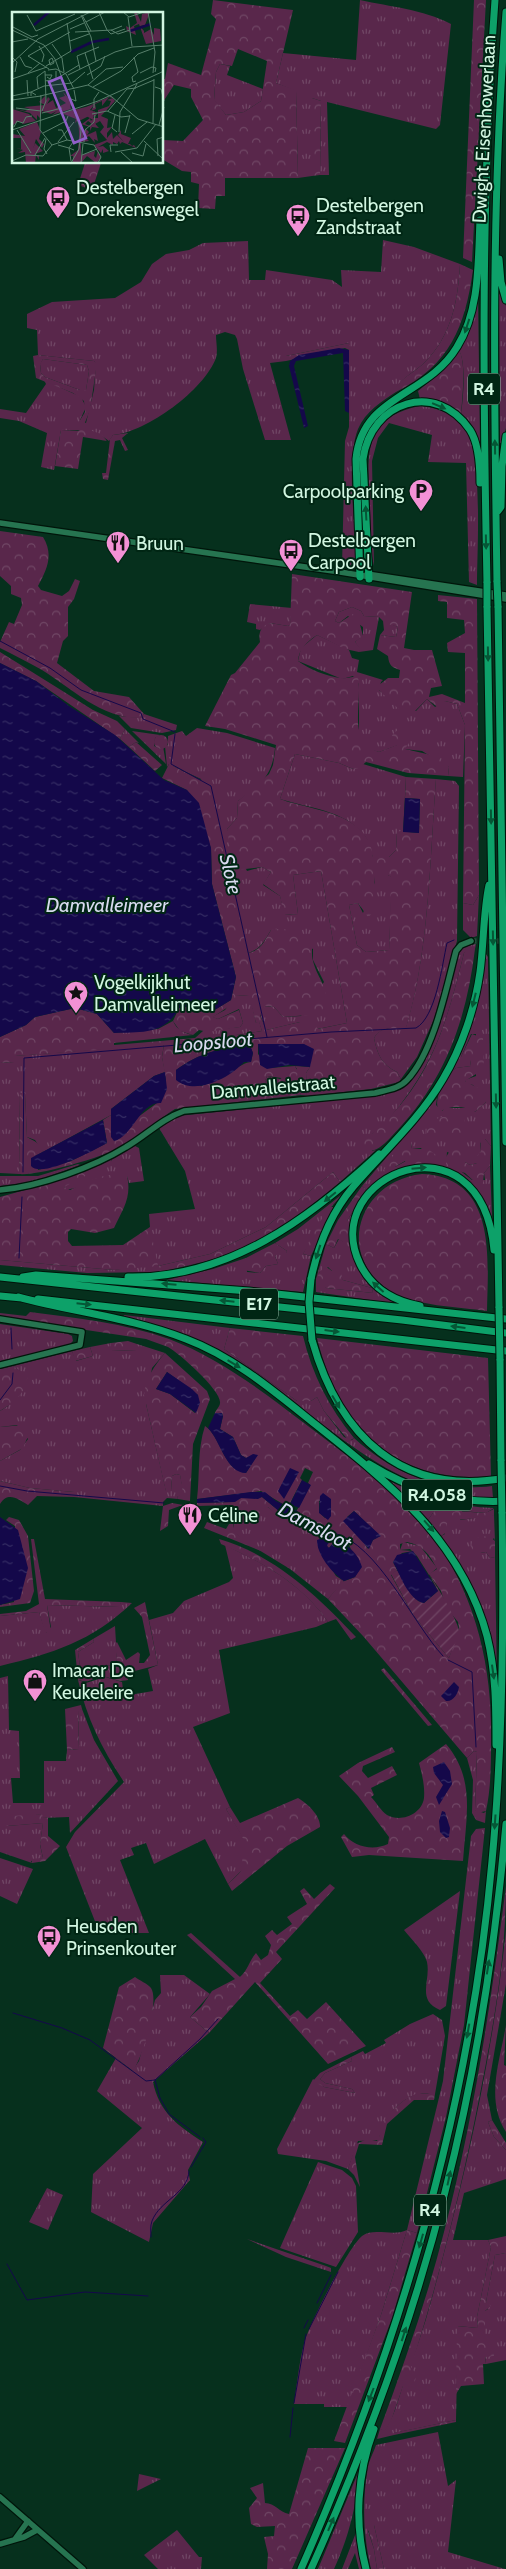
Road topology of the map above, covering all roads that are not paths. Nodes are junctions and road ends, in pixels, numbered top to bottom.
1 (495, 0) edge
2 (506, 12) edge
3 (480, 278) junction
4 (497, 281) junction
5 (506, 300) edge
6 (506, 436) edge
7 (485, 502) junction
8 (496, 513) junction
9 (0, 523) edge
10 (360, 575) junction
11 (369, 577) junction
12 (506, 595) edge
13 (506, 599) edge
14 (492, 872) junction
15 (504, 897) edge
16 (471, 941) tunnel mouth
17 (402, 1134) junction
18 (506, 1142) edge
19 (0, 1190) edge
20 (498, 1264) junction
21 (0, 1277) edge
22 (12, 1278) junction
23 (67, 1278) junction
24 (0, 1296) edge
25 (18, 1297) junction
26 (461, 1314) junction
27 (506, 1319) edge
28 (0, 1320) edge
29 (506, 1333) edge
30 (506, 1351) edge
31 (0, 1365) edge
32 (342, 1445) junction
33 (506, 1478) edge
34 (506, 1501) edge
35 (499, 1773) junction
36 (506, 1824) edge
37 (363, 2455) junction
38 (0, 2496) edge
39 (28, 2521) junction
40 (37, 2530) junction
41 (15, 2538) junction
42 (0, 2544) edge
43 (83, 2569) edge
44 (301, 2569) edge
45 (312, 2569) edge
46 (366, 2569) edge

1 - 3 highway, Dwight Eisenhowerlaan / R4
2 - 4 highway, Dwight Eisenhowerlaan
3 - 7 highway, R4
3 -> 10 highway
4 - 5 highway
8 -> 4 highway, R4
6 - 8 highway
11 -> 7 highway
7 -> 14 highway, R4, bridge
8 - 15 highway, R4, bridge
9 - 10 street
10 - 11 street
11 - 12 street
11 - 13 street
14 -> 17 highway
14 -> 20 highway, R4
15 - 18 highway, R4
16 - 19 street, Damvalleistraat
17 -> 23 highway
17 -> 33 highway, bridge
26 -> 20 highway
20 - 35 highway, R4, bridge
21 - 22 highway, E17
22 - 23 highway
29 -> 22 highway, E17
26 -> 23 highway
24 - 25 highway, E17
25 -> 30 highway, E17
25 -> 32 highway
26 - 27 highway
28 - 31 street
32 - 34 highway, R4.058
32 -> 35 highway
35 -> 44 highway, R4
37 -> 36 highway, R4
45 -> 37 highway
37 - 46 highway
38 - 39 street
39 - 40 street
39 - 41 street
40 - 41 street
40 - 43 street
41 - 42 street

